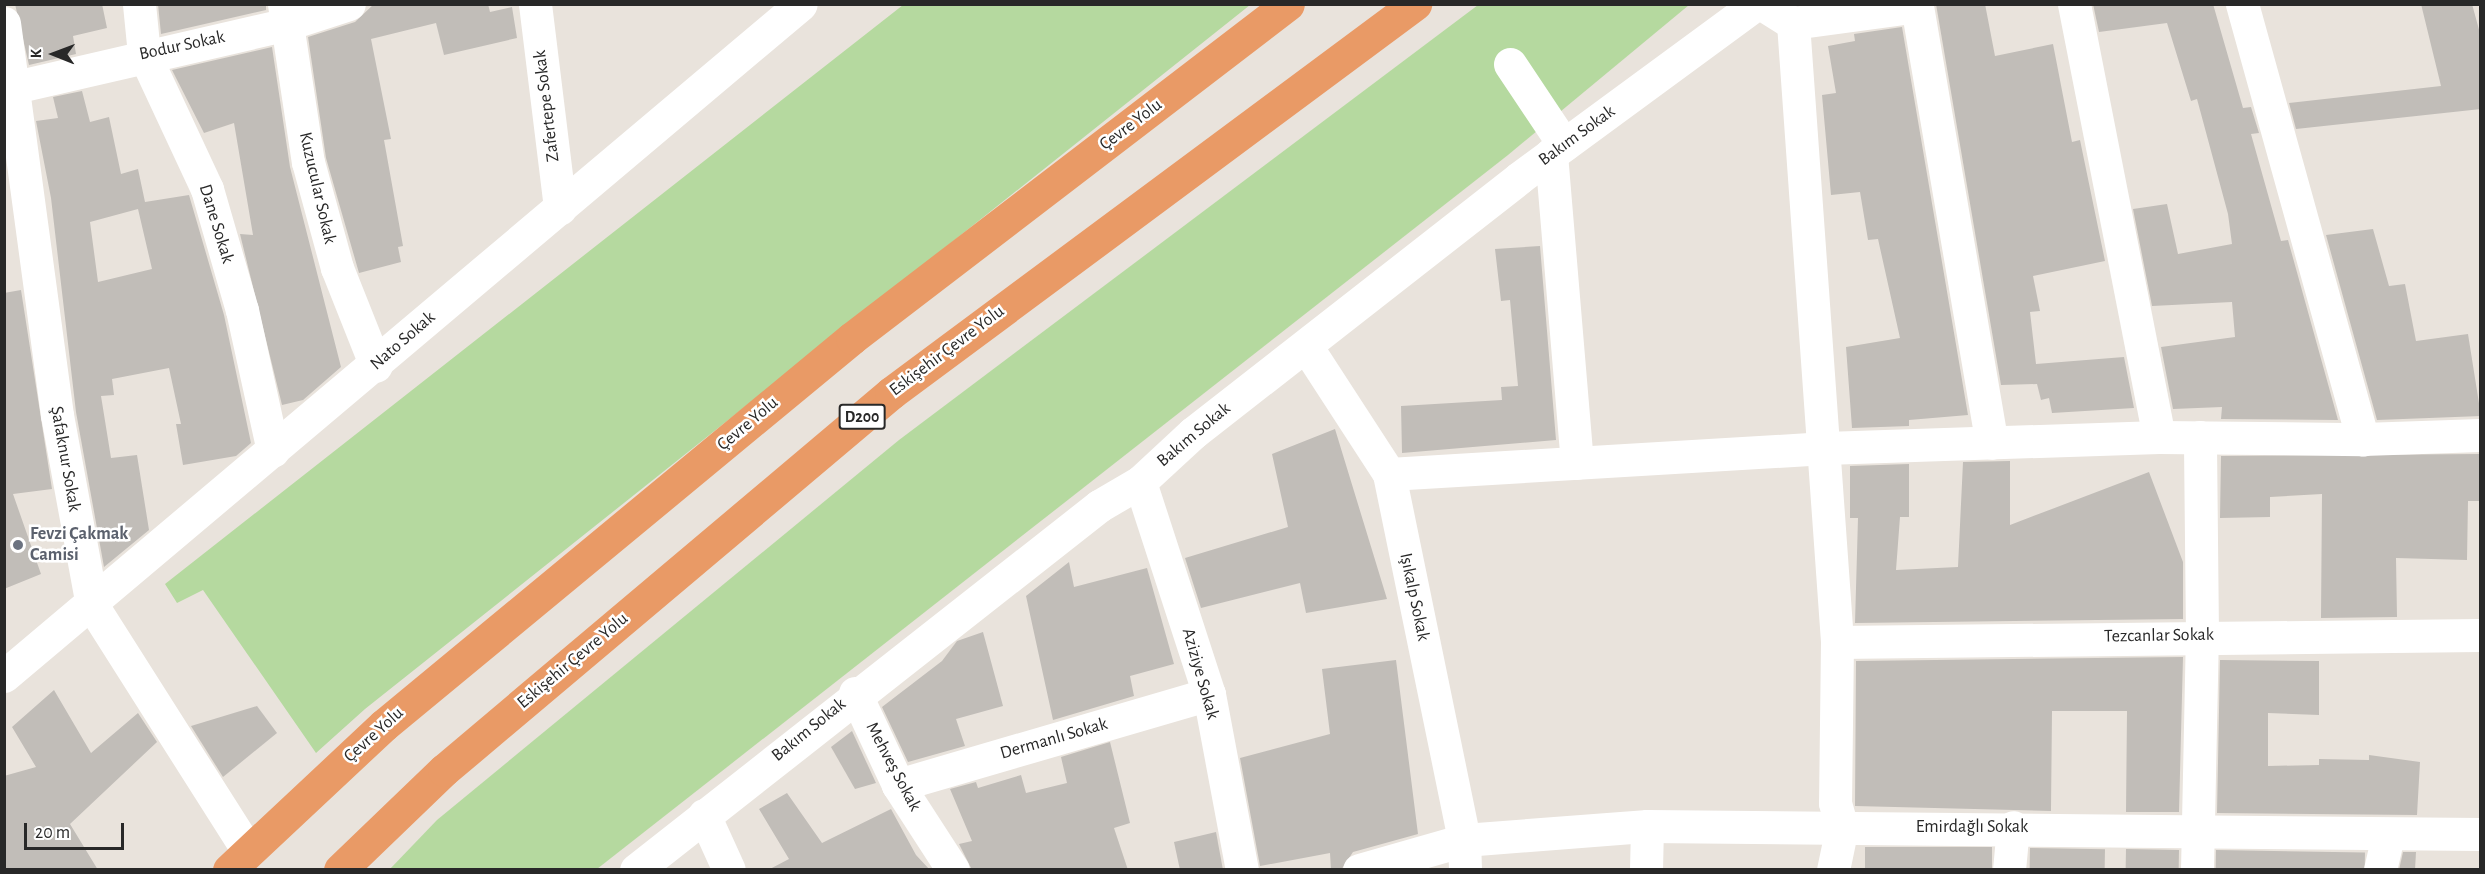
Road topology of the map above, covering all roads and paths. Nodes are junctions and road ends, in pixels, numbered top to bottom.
1 (139, 4) edge
2 (349, 4) edge
3 (535, 4) edge
4 (801, 4) edge
5 (1288, 4) edge
6 (1415, 4) edge
7 (1756, 4) edge
8 (1762, 4) edge
9 (2074, 4) edge
10 (2242, 4) edge
11 (285, 14) edge
12 (4, 23) edge
13 (1794, 23) junction
14 (144, 54) junction
15 (1510, 64) dead end
16 (15, 87) junction
17 (1557, 150) junction
18 (560, 208) junction
19 (19, 225) edge
20 (1306, 346) junction
21 (376, 366) junction
22 (2481, 435) edge
23 (2159, 437) junction
24 (2200, 437) junction
25 (2363, 439) junction
26 (1992, 443) junction
27 (1825, 448) junction
28 (273, 451) junction
29 (1577, 463) junction
30 (1389, 474) junction
31 (1140, 482) junction
32 (92, 605) junction
33 (2202, 635) junction
34 (2481, 635) edge
35 (1837, 642) junction
36 (4, 676) edge
37 (855, 693) junction
38 (1209, 694) junction
39 (898, 785) junction
40 (704, 815) junction
41 (1647, 826) junction
42 (1842, 827) junction
43 (2013, 827) junction
44 (2200, 831) junction
45 (2481, 834) edge
46 (2388, 835) junction
47 (1465, 855) edge
48 (238, 860) edge
49 (340, 870) edge
50 (636, 870) edge
51 (729, 870) edge
52 (953, 870) edge
53 (1242, 870) edge
54 (1359, 870) edge
55 (1646, 870) edge
56 (1833, 870) edge
57 (2009, 870) edge
58 (2197, 870) edge
59 (2380, 870) edge

1 - 14 street, Dane Sokak
2 - 11 street, Bodur Sokak
3 - 18 street, Zafertepe Sokak
4 - 18 street, Nato Sokak
5 - 48 highway, Çevre Yolu
6 - 49 highway, Eskişehir Çevre Yolu / D200
7 - 17 street, Bakım Sokak
8 - 13 street
9 - 23 street
10 - 25 street
11 - 14 street, Bodur Sokak
11 - 21 street, Kuzucular Sokak
12 - 16 street, Şafaknur Sokak
13 - 26 street
13 - 27 street
14 - 16 street, Bodur Sokak
14 - 28 street, Dane Sokak
15 - 17 street
16 - 19 street, Şafaknur Sokak
17 - 20 street, Bakım Sokak
17 - 29 street
18 - 21 street, Nato Sokak
19 - 32 street, Şafaknur Sokak
20 - 30 street, Işıkalp Sokak
20 - 31 street, Bakım Sokak
21 - 28 street, Nato Sokak
22 - 25 street
23 - 24 street
23 - 26 street
24 - 25 street
24 - 33 street
26 - 27 street
27 - 29 street
27 - 35 street
28 - 32 street, Nato Sokak
29 - 30 street
30 - 47 street, Işıkalp Sokak
31 - 37 street, Bakım Sokak
31 - 38 street, Aziziye Sokak
32 - 36 street, Nato Sokak
32 - 48 street, Şafaknur Sokak
33 - 34 street, Tezcanlar Sokak
33 - 35 street, Tezcanlar Sokak
33 - 44 street
35 - 42 street
37 - 39 street, Mehveş Sokak
37 - 40 street, Bakım Sokak
38 - 39 street, Dermanlı Sokak
38 - 53 street, Aziziye Sokak
39 - 52 street, Mehveş Sokak
40 - 50 street, Bakım Sokak
40 - 51 street
41 - 42 street, Emirdağlı Sokak
41 - 47 street, Emirdağlı Sokak
41 - 55 street
42 - 43 street, Emirdağlı Sokak
42 - 56 street
43 - 44 street, Emirdağlı Sokak
43 - 57 street
44 - 46 street, Emirdağlı Sokak
44 - 58 street
45 - 46 street, Emirdağlı Sokak
46 - 59 street
47 - 54 street, Emirdağlı Sokak

